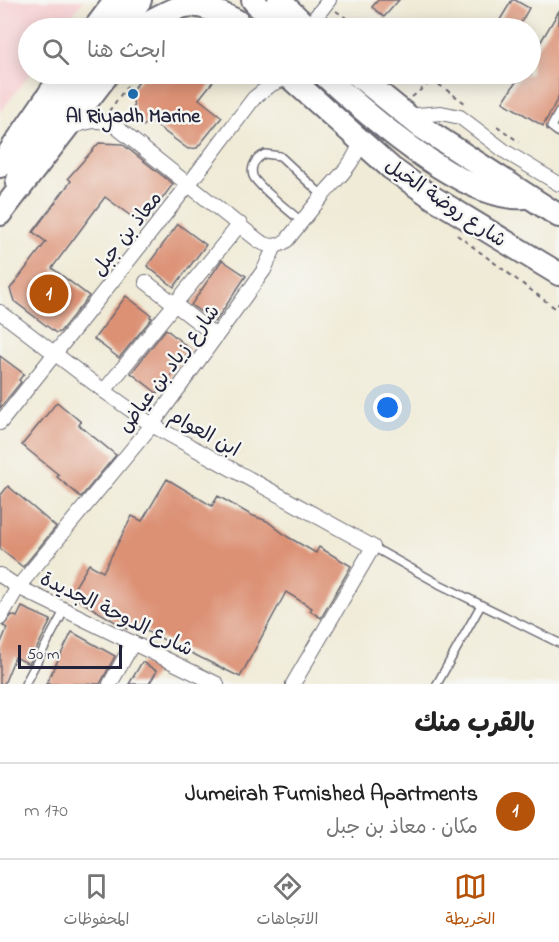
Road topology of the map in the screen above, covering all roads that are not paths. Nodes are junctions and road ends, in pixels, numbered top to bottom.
1 (116, 0) edge
2 (140, 0) edge
3 (163, 0) edge
4 (220, 0) edge
5 (253, 0) edge
6 (279, 0) edge
7 (331, 4) edge
8 (102, 18) edge
9 (127, 18) edge
10 (149, 18) edge
11 (157, 18) edge
12 (228, 18) edge
13 (235, 18) edge
14 (269, 18) edge
15 (297, 18) edge
16 (317, 18) edge
17 (56, 84) edge
18 (79, 84) edge
19 (101, 84) edge
20 (272, 84) edge
21 (298, 84) edge
22 (334, 84) edge
23 (372, 84) edge
24 (409, 107) junction
25 (559, 112) edge
26 (67, 129) junction
27 (559, 134) edge
28 (361, 141) junction
29 (0, 166) edge
30 (559, 183) edge
31 (189, 184) junction
32 (16, 194) junction
33 (323, 196) junction
34 (528, 197) junction
35 (0, 214) edge
36 (559, 216) edge
37 (302, 222) junction
38 (240, 224) junction
39 (275, 246) junction
40 (559, 274) edge
41 (146, 282) dead end
42 (175, 305) junction
43 (0, 312) edge
44 (216, 336) junction
45 (55, 354) junction
46 (104, 391) junction
47 (0, 423) edge
48 (152, 424) junction
49 (373, 547) junction
50 (0, 575) edge
51 (18, 587) junction
52 (481, 604) junction
53 (64, 609) junction
54 (0, 618) edge
55 (133, 643) junction
56 (559, 643) edge
57 (25, 684) edge
58 (110, 684) edge
59 (217, 684) edge
60 (293, 684) edge
61 (436, 684) edge

1 - 8 main road
2 - 9 main road
3 - 10 main road
4 - 13 main road
5 - 14 main road
6 - 15 main road
7 - 16 street
11 - 12 main road
17 - 29 main road
18 - 32 main road
19 - 26 main road
20 - 31 street, معاذ بن جبل
21 - 28 main road, شارع روضة الخيل
22 - 34 main road
23 - 24 main road
24 - 30 street
24 - 34 main road
25 - 27 lane
26 - 31 street
26 - 32 main road
28 - 33 street, شارع زياد بن عياض
28 - 40 main road, شارع روضة الخيل
31 - 38 street
31 - 45 street, معاذ بن جبل
32 - 35 main road
33 - 37 street, شارع زياد بن عياض
33 - 37 lane
34 - 36 main road
37 - 39 street, شارع زياد بن عياض
38 - 39 street
38 - 42 street
39 - 44 street, شارع زياد بن عياض
41 - 42 street
42 - 44 street
42 - 46 street
43 - 45 street, ابن العوام
44 - 48 street, شارع زياد بن عياض
45 - 46 street, ابن العوام
45 - 47 street, معاذ بن جبل
46 - 48 street, ابن العوام
48 - 49 street, ابن العوام
48 - 51 street, شارع زياد بن عياض
49 - 52 lane
49 - 60 street
50 - 51 street, شارع الدوحة الجديدة
51 - 53 street, شارع الدوحة الجديدة
51 - 54 street, شارع زياد بن عياض
52 - 56 lane
52 - 61 lane
53 - 55 street, شارع الدوحة الجديدة
53 - 57 lane
55 - 58 street
55 - 59 street, شارع الدوحة الجديدة

